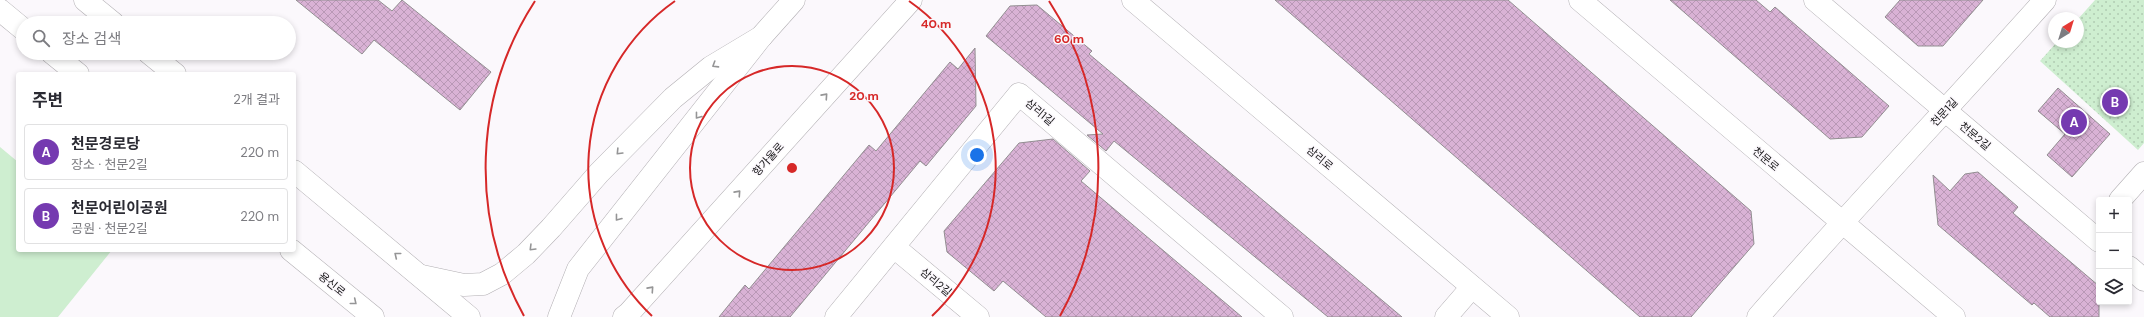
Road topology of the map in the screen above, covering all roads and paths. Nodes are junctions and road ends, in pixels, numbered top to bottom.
1 (85, 0) edge
2 (794, 0) edge
3 (911, 0) edge
4 (1133, 0) edge
5 (1580, 0) edge
6 (1814, 0) edge
7 (2045, 0) edge
8 (0, 10) edge
9 (104, 16) edge
10 (16, 23) edge
11 (760, 37) junction
12 (61, 60) edge
13 (158, 60) edge
14 (76, 72) edge
15 (173, 72) edge
16 (1946, 111) junction
17 (296, 173) edge
18 (2144, 173) edge
19 (2123, 197) edge
20 (1841, 223) junction
21 (2096, 233) edge
22 (894, 247) junction
23 (293, 252) edge
24 (2131, 269) edge
25 (422, 276) junction
26 (2144, 280) edge
27 (1472, 287) junction
28 (373, 317) edge
29 (469, 317) edge
30 (559, 317) edge
31 (624, 317) edge
32 (836, 317) edge
33 (978, 317) edge
34 (1282, 317) edge
35 (1446, 317) edge
36 (1508, 317) edge
37 (1758, 317) edge
38 (1954, 317) edge

1 - 9 street
2 - 11 street
31 -> 3 street, 항가울로
4 - 27 street, 삼리로
5 - 20 street, 천문로
6 - 16 street, 천문2길
7 - 16 street, 천문1길
8 - 10 street
11 -> 25 street
11 -> 30 street
12 - 14 street
13 - 15 street
16 - 20 street, 천문1길
16 - 21 street, 천문2길
25 -> 17 street
18 - 19 street
20 - 37 street, 천문1길
20 - 38 street, 천문로
22 - 32 street, 삼리1길
22 - 33 street, 삼리2길
22 - 34 street, 삼리1길
23 -> 28 street, 용신로
24 - 26 street
25 - 29 street
27 - 35 street
27 - 36 street, 삼리로

